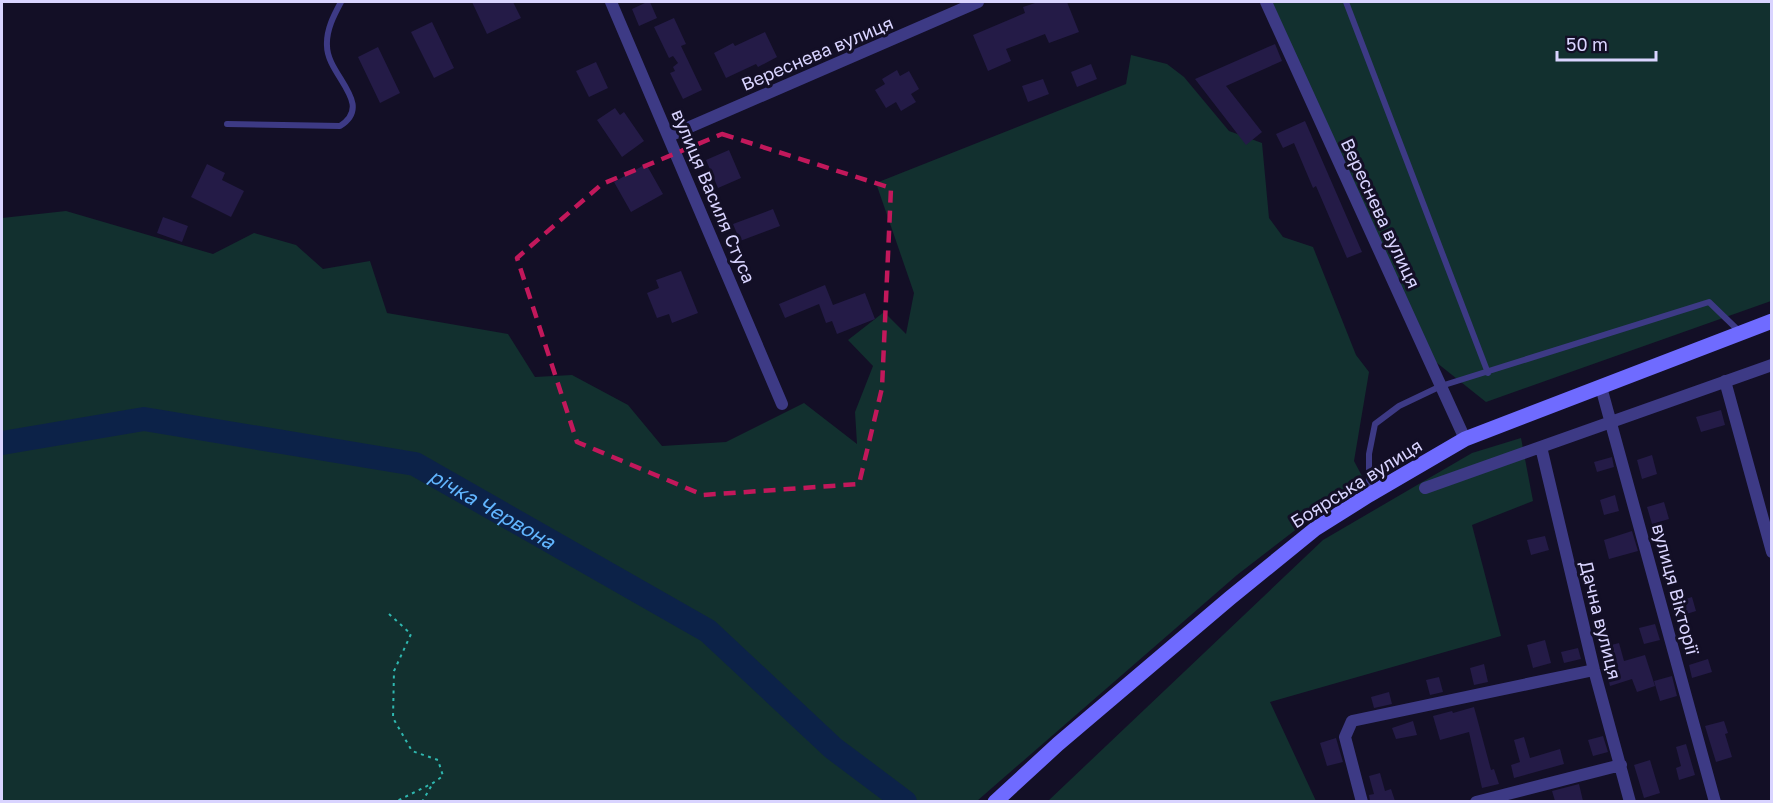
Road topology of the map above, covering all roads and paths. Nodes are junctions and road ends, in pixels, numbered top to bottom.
1 (341, 2) edge
2 (611, 2) edge
3 (978, 2) edge
4 (1266, 2) edge
5 (1346, 2) edge
6 (227, 124) dead end
7 (669, 136) junction
8 (1772, 321) edge
9 (1741, 333) junction
10 (1772, 365) edge
11 (1488, 373) junction
12 (1725, 381) junction
13 (1441, 386) junction
14 (1601, 387) junction
15 (782, 404) dead end
16 (1611, 422) junction
17 (1465, 439) junction
18 (1540, 447) junction
19 (1425, 488) dead end
20 (1369, 495) junction
21 (1772, 552) edge
22 (389, 614) dead end
23 (1594, 670) junction
24 (1621, 765) junction
25 (433, 783) junction
26 (395, 801) edge
27 (422, 801) edge
28 (995, 801) edge
29 (1362, 801) edge
30 (1476, 801) edge
31 (1630, 801) edge
32 (1715, 801) edge

1 - 6 lane
2 - 7 street, вулиця Василя Стуса
3 - 7 street, Вереснева вулиця
4 - 13 street, Вереснева вулиця
5 - 11 lane
7 - 15 street, вулиця Василя Стуса
8 - 9 street, Боярська вулиця
9 - 11 lane
9 - 14 street, Боярська вулиця
10 - 12 street
11 - 13 lane
12 - 16 street
12 - 21 street
13 - 17 street, Вереснева вулиця
13 - 20 lane
14 - 16 street, вулиця Вікторії
14 - 17 street, Боярська вулиця
16 - 18 street
16 - 32 street, вулиця Вікторії
17 - 20 street, Боярська вулиця
18 - 19 street
18 - 23 street, Дачна вулиця
20 - 28 street, Боярська вулиця
22 - 25 path
23 - 24 street, Дачна вулиця
23 - 29 street
24 - 30 street
24 - 31 street, Дачна вулиця
25 - 26 path
25 - 27 path

